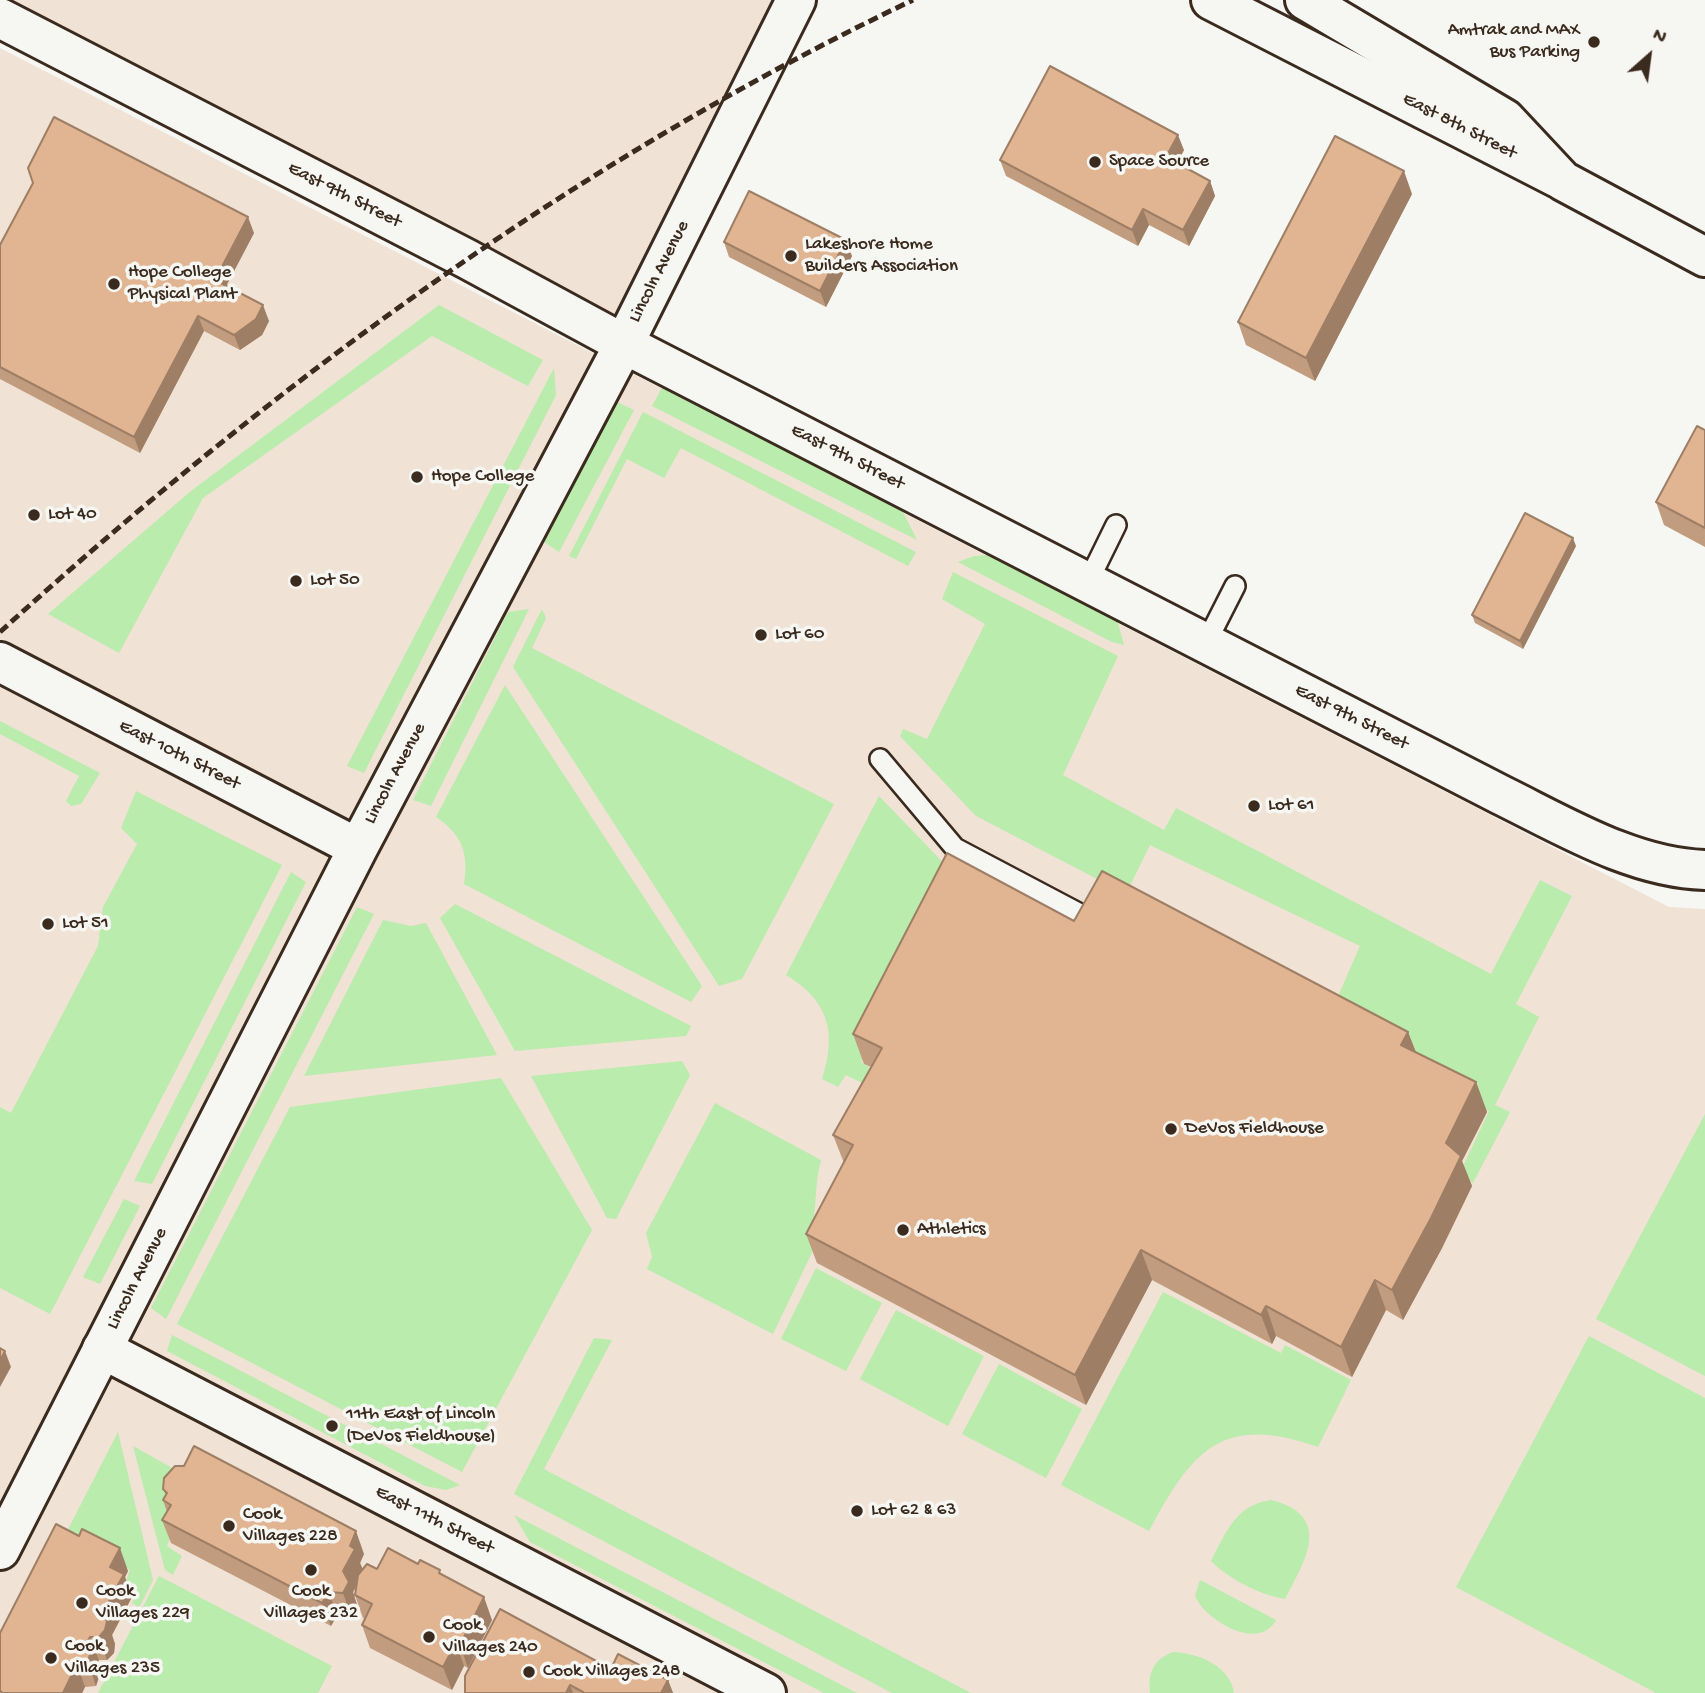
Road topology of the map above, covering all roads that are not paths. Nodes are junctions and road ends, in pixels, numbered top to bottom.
1 (796, 0) edge
2 (1211, 0) edge
3 (1305, 0) edge
4 (0, 18) edge
5 (1563, 181) junction
6 (1705, 257) edge
7 (624, 344) junction
8 (1116, 525) dead end
9 (1088, 582) junction
10 (1235, 586) dead end
11 (1206, 643) junction
12 (0, 662) edge
13 (880, 759) dead end
14 (358, 849) junction
15 (1703, 866) edge
16 (1099, 924) edge
17 (102, 1349) junction
18 (0, 1550) edge
19 (766, 1693) edge

1 - 7 street, Lincoln Avenue
2 - 5 street, East 8th Street
3 - 5 street
4 - 7 street, East 9th Street
5 - 6 street, East 8th Street
7 - 9 street, East 9th Street
7 - 14 street, Lincoln Avenue
8 - 9 lane
9 - 11 street, East 9th Street
10 - 11 lane
11 - 15 street, East 9th Street
12 - 14 street, East 10th Street
13 - 16 lane
14 - 17 street, Lincoln Avenue
17 - 18 street, Lincoln Avenue
17 - 19 street, East 11th Street

